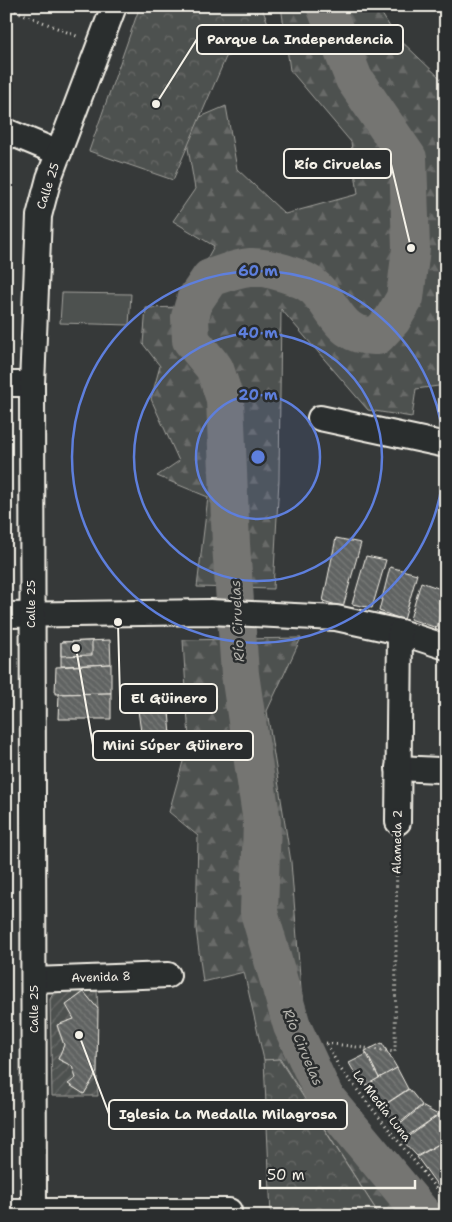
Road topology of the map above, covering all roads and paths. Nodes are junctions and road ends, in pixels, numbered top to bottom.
1 (114, 6) edge
2 (6, 7) edge
3 (100, 46) junction
4 (6, 131) edge
5 (59, 154) junction
6 (6, 384) edge
7 (32, 384) junction
8 (320, 418) dead end
9 (446, 445) edge
10 (6, 615) edge
11 (31, 615) junction
12 (400, 632) junction
13 (446, 647) edge
14 (398, 768) junction
15 (439, 770) dead end
16 (398, 822) joint
17 (168, 975) dead end
18 (34, 980) junction
19 (326, 1044) joint
20 (446, 1201) edge
21 (6, 1211) edge
22 (229, 1211) dead end
23 (34, 1213) edge

1 - 3 street, Calle 25
2 - 3 path
3 - 5 street, Calle 25
4 - 5 street
5 - 7 street, Calle 25
6 - 7 street
7 - 11 street, Calle 25
8 - 9 street
10 - 11 street
11 - 12 street
11 - 18 street, Calle 25
12 - 13 street
12 - 14 street, Alameda 2
14 - 15 street
14 - 16 street, Alameda 2
16 - 19 path, Alameda 2
17 - 18 street, Avenida 8
18 - 23 street, Calle 25
19 - 20 path, La Media Luna
21 - 23 street
22 - 23 street

